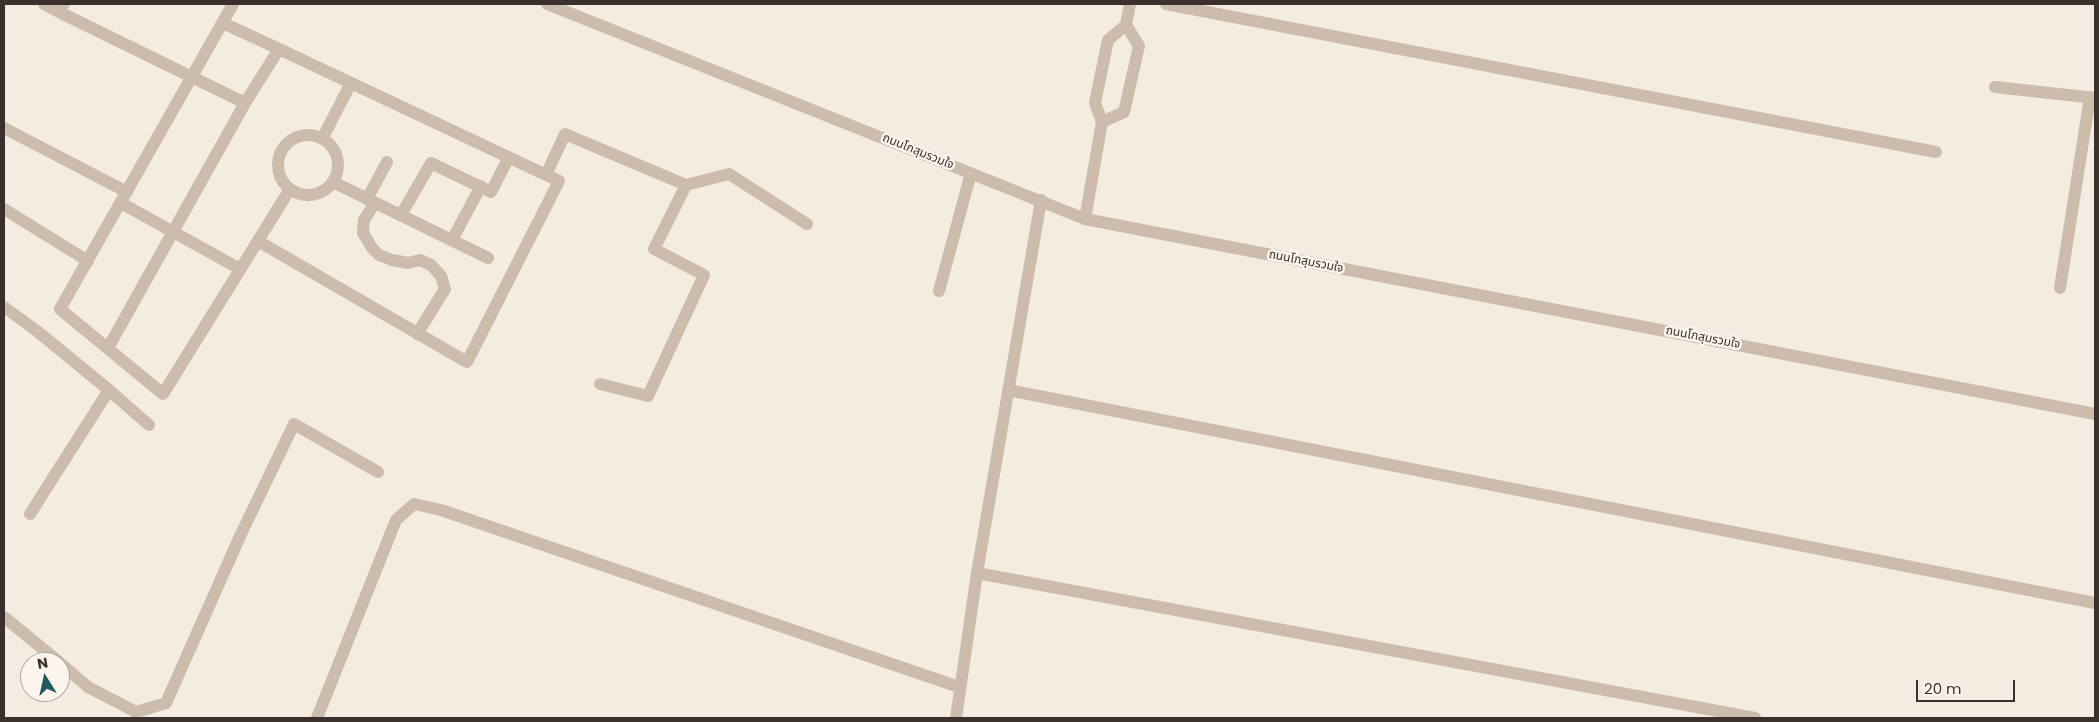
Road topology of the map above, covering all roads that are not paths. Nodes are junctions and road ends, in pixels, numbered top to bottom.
1 (44, 4) edge
2 (233, 4) edge
3 (547, 4) edge
4 (1130, 4) edge
5 (1166, 4) edge
6 (61, 8) edge
7 (223, 23) junction
8 (1126, 25) junction
9 (279, 49) junction
10 (192, 78) junction
11 (351, 83) junction
12 (1995, 88) dead end
13 (2093, 97) edge
14 (245, 103) junction
15 (1102, 122) junction
16 (4, 128) edge
17 (322, 139) junction
18 (1936, 152) dead end
19 (508, 157) junction
20 (387, 162) dead end
21 (971, 173) junction
22 (546, 175) junction
23 (333, 182) junction
24 (481, 186) junction
25 (686, 186) junction
26 (290, 189) junction
27 (124, 198) junction
28 (1041, 200) junction
29 (371, 201) junction
30 (4, 209) edge
31 (401, 215) junction
32 (1085, 219) junction
33 (807, 224) dead end
34 (173, 231) junction
35 (258, 240) junction
36 (452, 240) junction
37 (488, 258) dead end
38 (88, 261) junction
39 (240, 269) junction
40 (2060, 288) dead end
41 (939, 291) dead end
42 (4, 307) edge
43 (417, 334) junction
44 (108, 348) junction
45 (600, 384) dead end
46 (108, 390) junction
47 (1008, 390) junction
48 (2095, 414) edge
49 (149, 425) dead end
50 (378, 472) dead end
51 (30, 514) dead end
52 (977, 574) junction
53 (2095, 603) edge
54 (4, 616) edge
55 (46, 652) edge
56 (70, 672) edge
57 (960, 687) junction
58 (317, 718) edge
59 (956, 718) edge
60 (1755, 718) edge

1 - 6 street
2 - 7 street
3 - 21 street, ถนนโกสุมรวมใจ
4 - 8 street
5 - 18 street
6 - 10 street
7 - 9 street
7 - 10 street
8 - 15 street
8 - 15 street
9 - 11 street
9 - 14 street
10 - 14 street
10 - 27 street
11 - 17 street
11 - 19 street
12 - 13 street
13 - 40 street
14 - 34 street
15 - 32 street
16 - 27 street
17 - 23 street
17 - 26 street
19 - 22 street
19 - 24 street
20 - 29 street
21 - 28 street, ถนนโกสุมรวมใจ
21 - 41 street
22 - 25 street
22 - 43 street
23 - 26 street
23 - 29 street
24 - 31 street
24 - 36 street
25 - 33 street
25 - 45 street
26 - 35 street
27 - 34 street
27 - 38 street
28 - 32 street, ถนนโกสุมรวมใจ
28 - 47 street
29 - 31 street
29 - 43 street
30 - 38 street
31 - 36 street
32 - 48 street, ถนนโกสุมรวมใจ
34 - 39 street
34 - 44 street
35 - 39 street
35 - 43 street
36 - 37 street
38 - 44 street
39 - 44 street
42 - 46 street
46 - 49 street
46 - 51 street
47 - 52 street
47 - 53 street
50 - 56 street
52 - 57 street
52 - 60 street
54 - 55 street
57 - 58 street
57 - 59 street

